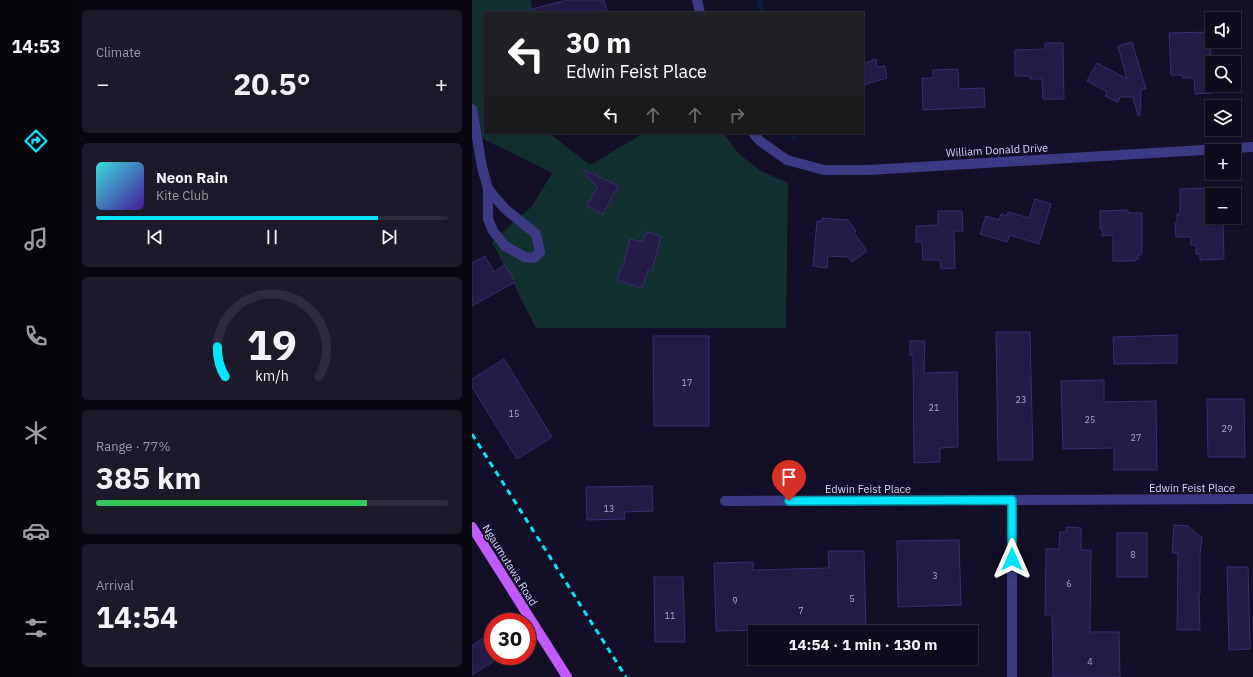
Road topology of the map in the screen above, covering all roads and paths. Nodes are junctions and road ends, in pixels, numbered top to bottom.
1 (697, 0) edge
2 (700, 12) edge
3 (472, 109) edge
4 (754, 134) edge
5 (1253, 147) edge
6 (488, 190) junction
7 (1253, 499) edge
8 (1012, 500) junction
9 (725, 502) dead end
10 (472, 527) edge
11 (567, 677) edge
12 (1012, 677) edge

1 - 2 street
3 - 6 street
4 - 5 street, William Donald Drive
6 - 6 street
7 - 8 street, Edwin Feist Place
8 - 9 street, Edwin Feist Place
8 - 12 street
10 - 11 main road, Ngaumutawa Road

